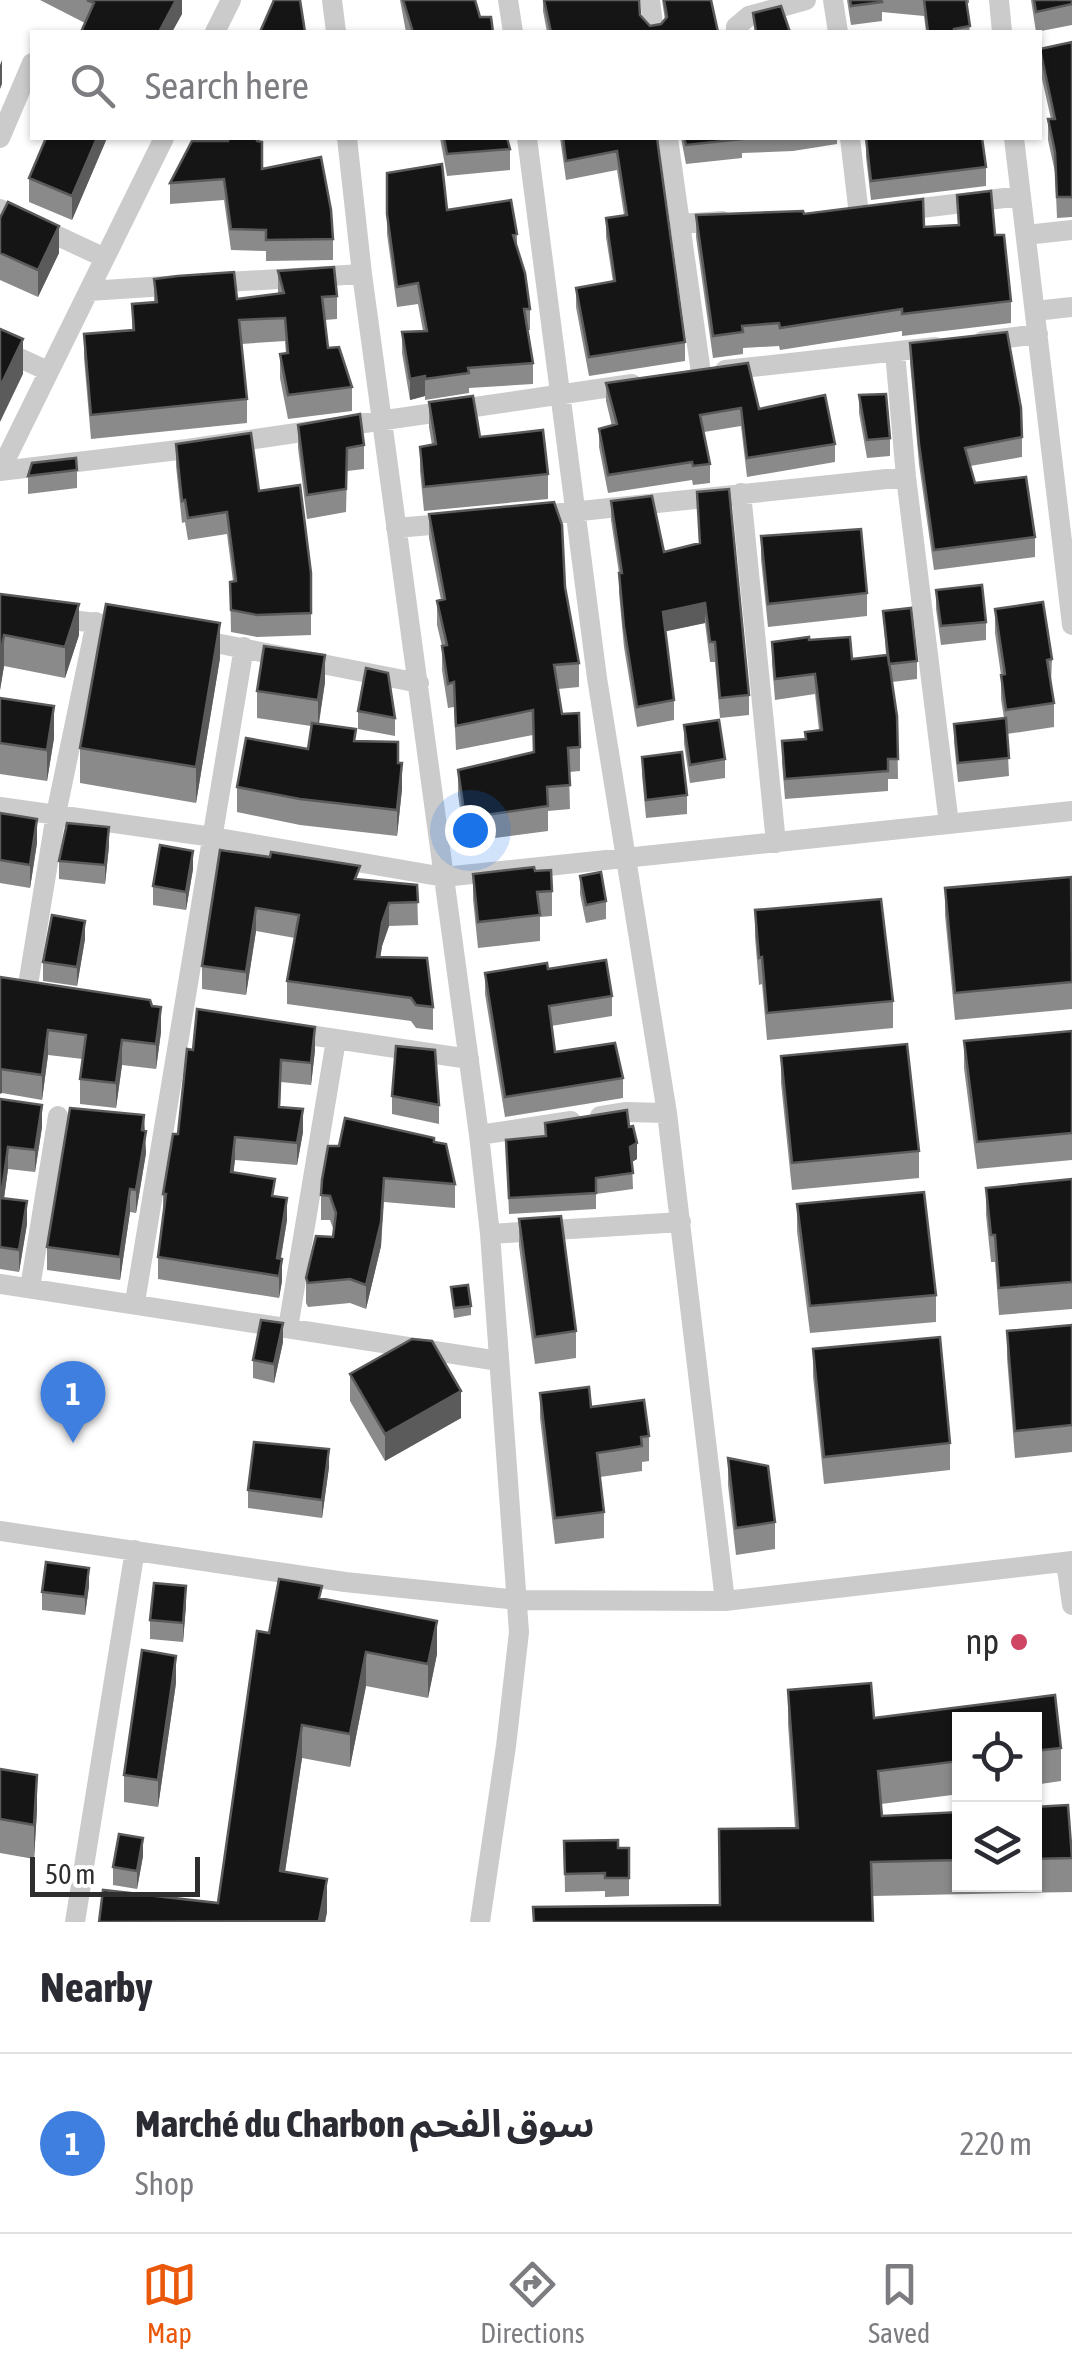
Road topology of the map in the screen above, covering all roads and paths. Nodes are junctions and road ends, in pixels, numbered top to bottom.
1 (231, 0) edge
2 (332, 0) edge
3 (508, 0) edge
4 (650, 0) edge
5 (806, 0) edge
6 (833, 0) edge
7 (999, 0) edge
8 (216, 30) edge
9 (336, 30) edge
10 (512, 30) edge
11 (654, 30) edge
12 (736, 30) edge
13 (838, 30) edge
14 (1002, 30) edge
15 (30, 68) edge
16 (0, 138) edge
17 (163, 140) edge
18 (347, 140) edge
19 (527, 140) edge
20 (668, 140) edge
21 (850, 140) edge
22 (1014, 140) edge
23 (1021, 196) junction
24 (0, 209) edge
25 (751, 220) edge
26 (680, 224) junction
27 (1072, 230) edge
28 (1026, 236) junction
29 (105, 258) junction
30 (362, 274) junction
31 (88, 291) junction
32 (1072, 307) edge
33 (1035, 312) junction
34 (1038, 334) junction
35 (0, 349) edge
36 (895, 352) junction
37 (48, 371) junction
38 (682, 376) junction
39 (563, 394) junction
40 (382, 420) junction
41 (0, 471) edge
42 (906, 477) junction
43 (742, 493) junction
44 (578, 512) junction
45 (506, 518) edge
46 (469, 522) edge
47 (396, 528) junction
48 (0, 611) edge
49 (96, 622) junction
50 (1072, 625) edge
51 (244, 647) junction
52 (419, 683) junction
53 (0, 807) edge
54 (1072, 811) edge
55 (56, 814) junction
56 (949, 824) junction
57 (213, 837) junction
58 (776, 843) junction
59 (626, 857) junction
60 (444, 877) junction
61 (0, 988) edge
62 (258, 1028) edge
63 (336, 1040) junction
64 (469, 1059) junction
65 (668, 1113) junction
66 (57, 1116) dead end
67 (480, 1135) junction
68 (681, 1222) junction
69 (490, 1234) junction
70 (0, 1284) edge
71 (30, 1288) junction
72 (135, 1302) junction
73 (288, 1328) junction
74 (499, 1361) junction
75 (0, 1532) edge
76 (135, 1550) junction
77 (1069, 1561) edge
78 (518, 1600) junction
79 (725, 1601) junction
80 (1072, 1606) edge
81 (75, 1922) edge
82 (480, 1922) edge

1 - 8 street
2 - 9 street
3 - 10 street
4 - 11 street
5 - 12 street
6 - 13 street
7 - 14 street
15 - 16 street
17 - 29 street
18 - 30 street
19 - 39 street
20 - 26 street
21 - 23 street
22 - 23 street
23 - 28 street
24 - 29 street
25 - 26 street
26 - 38 street
27 - 28 street
28 - 33 street
29 - 31 street
30 - 31 street
30 - 40 street
31 - 37 street
32 - 33 street
33 - 34 street
34 - 36 street
34 - 50 street
35 - 37 street
36 - 38 street
36 - 42 street
37 - 41 street
38 - 39 street
39 - 40 street
39 - 44 street
40 - 41 street
40 - 47 street
42 - 43 street
42 - 56 street
43 - 44 street
43 - 58 street
44 - 45 street
44 - 59 street
46 - 47 street
47 - 52 street
48 - 49 street
49 - 51 street
49 - 55 street
51 - 52 street
51 - 57 street
52 - 60 street
53 - 55 street
54 - 56 street
55 - 57 street
55 - 61 street
56 - 58 street
57 - 60 street
57 - 72 street
58 - 59 street
59 - 60 street
59 - 65 street
60 - 64 street
62 - 63 street
63 - 64 street
63 - 73 street
64 - 67 street
65 - 67 street
65 - 68 street
66 - 71 street
67 - 69 street
68 - 69 street
68 - 79 street
69 - 74 street
70 - 71 street
71 - 72 street
72 - 73 street
73 - 74 street
74 - 78 street
75 - 76 street
76 - 78 street
76 - 81 street
77 - 79 street
77 - 80 street
78 - 79 street
78 - 82 street

